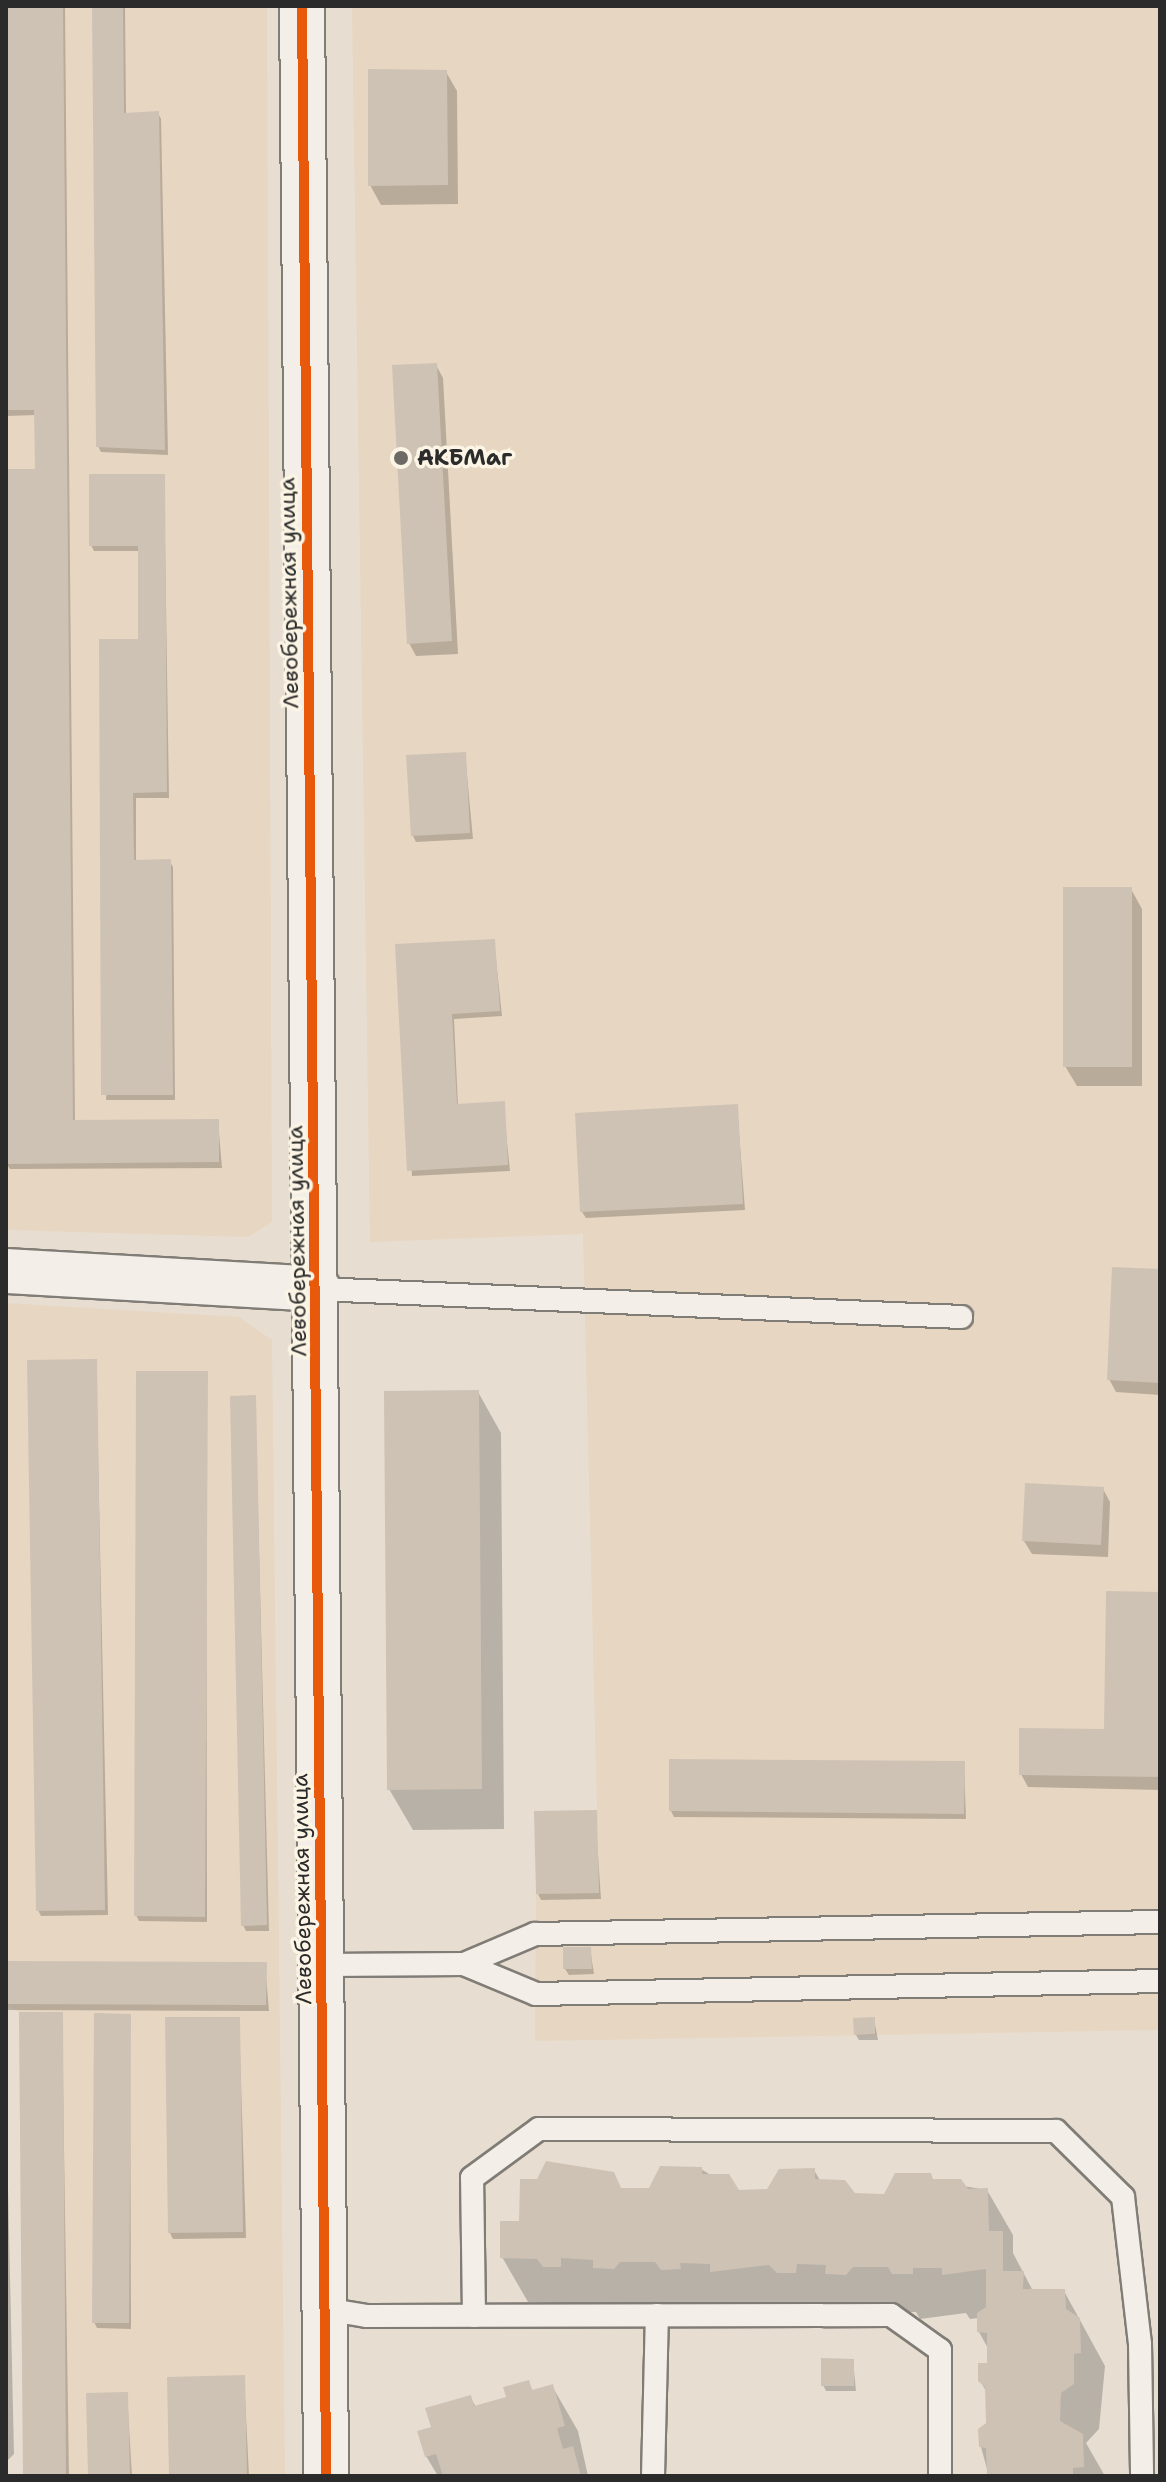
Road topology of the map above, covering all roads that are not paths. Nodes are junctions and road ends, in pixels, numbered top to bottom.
1 (302, 6) edge
2 (6, 1271) edge
3 (318, 1289) junction
4 (961, 1317) dead end
5 (1160, 1922) edge
6 (464, 1964) junction
7 (322, 1965) junction
8 (1160, 1981) edge
9 (325, 2309) junction
10 (657, 2315) junction
11 (474, 2316) junction
12 (1150, 2344) edge
13 (326, 2476) edge
14 (653, 2476) edge
15 (940, 2476) edge
16 (1142, 2476) edge

1 - 3 street, Левобережная улица
2 - 3 street
3 - 4 lane
3 - 7 street, Левобережная улица
5 - 6 lane
6 - 7 lane
6 - 8 lane
7 - 9 street, Левобережная улица
9 - 11 lane
9 - 13 street, Левобережная улица
10 - 11 lane
10 - 14 lane
10 - 15 lane
11 - 12 lane
12 - 16 lane

